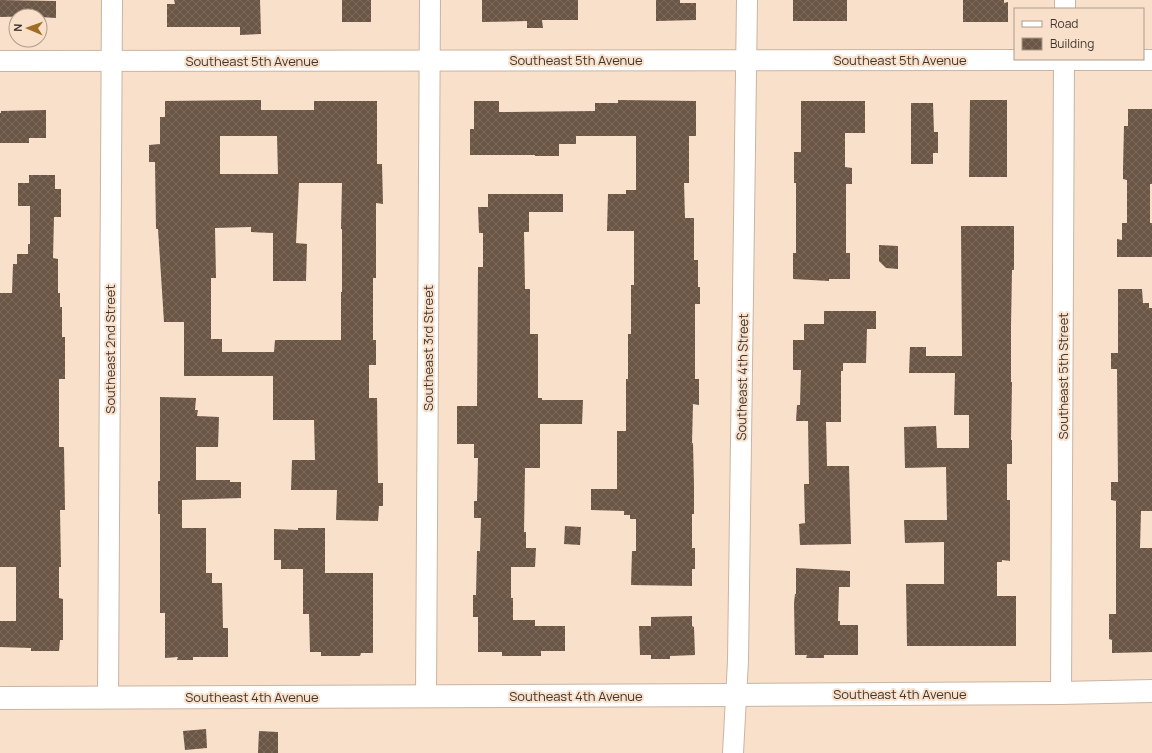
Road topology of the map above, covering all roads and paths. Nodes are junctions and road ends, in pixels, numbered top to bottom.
1 (112, 0) edge
2 (430, 0) edge
3 (748, 0) edge
4 (430, 60) junction
5 (747, 60) junction
6 (1064, 60) edge
7 (1152, 60) edge
8 (0, 61) edge
9 (112, 61) junction
10 (1152, 691) edge
11 (1061, 693) junction
12 (736, 695) junction
13 (426, 696) junction
14 (0, 698) edge
15 (108, 698) junction
16 (733, 753) edge

1 - 9 street, Southeast 2nd Street
2 - 4 street, Southeast 3rd Street
3 - 5 street, Southeast 4th Street
4 - 5 street, Southeast 5th Avenue
4 - 9 street, Southeast 5th Avenue
4 - 13 street, Southeast 3rd Street
5 - 6 street, Southeast 5th Avenue
5 - 12 street, Southeast 4th Street
6 - 7 street, Southeast 5th Avenue
6 - 11 street, Southeast 5th Street
8 - 9 street, Southeast 5th Avenue
9 - 15 street, Southeast 2nd Street
10 - 11 main road, Southeast 4th Avenue
11 - 12 main road, Southeast 4th Avenue
12 - 13 main road, Southeast 4th Avenue
12 - 16 street, Southeast 4th Street
13 - 15 main road, Southeast 4th Avenue
14 - 15 main road, Southeast 4th Avenue

